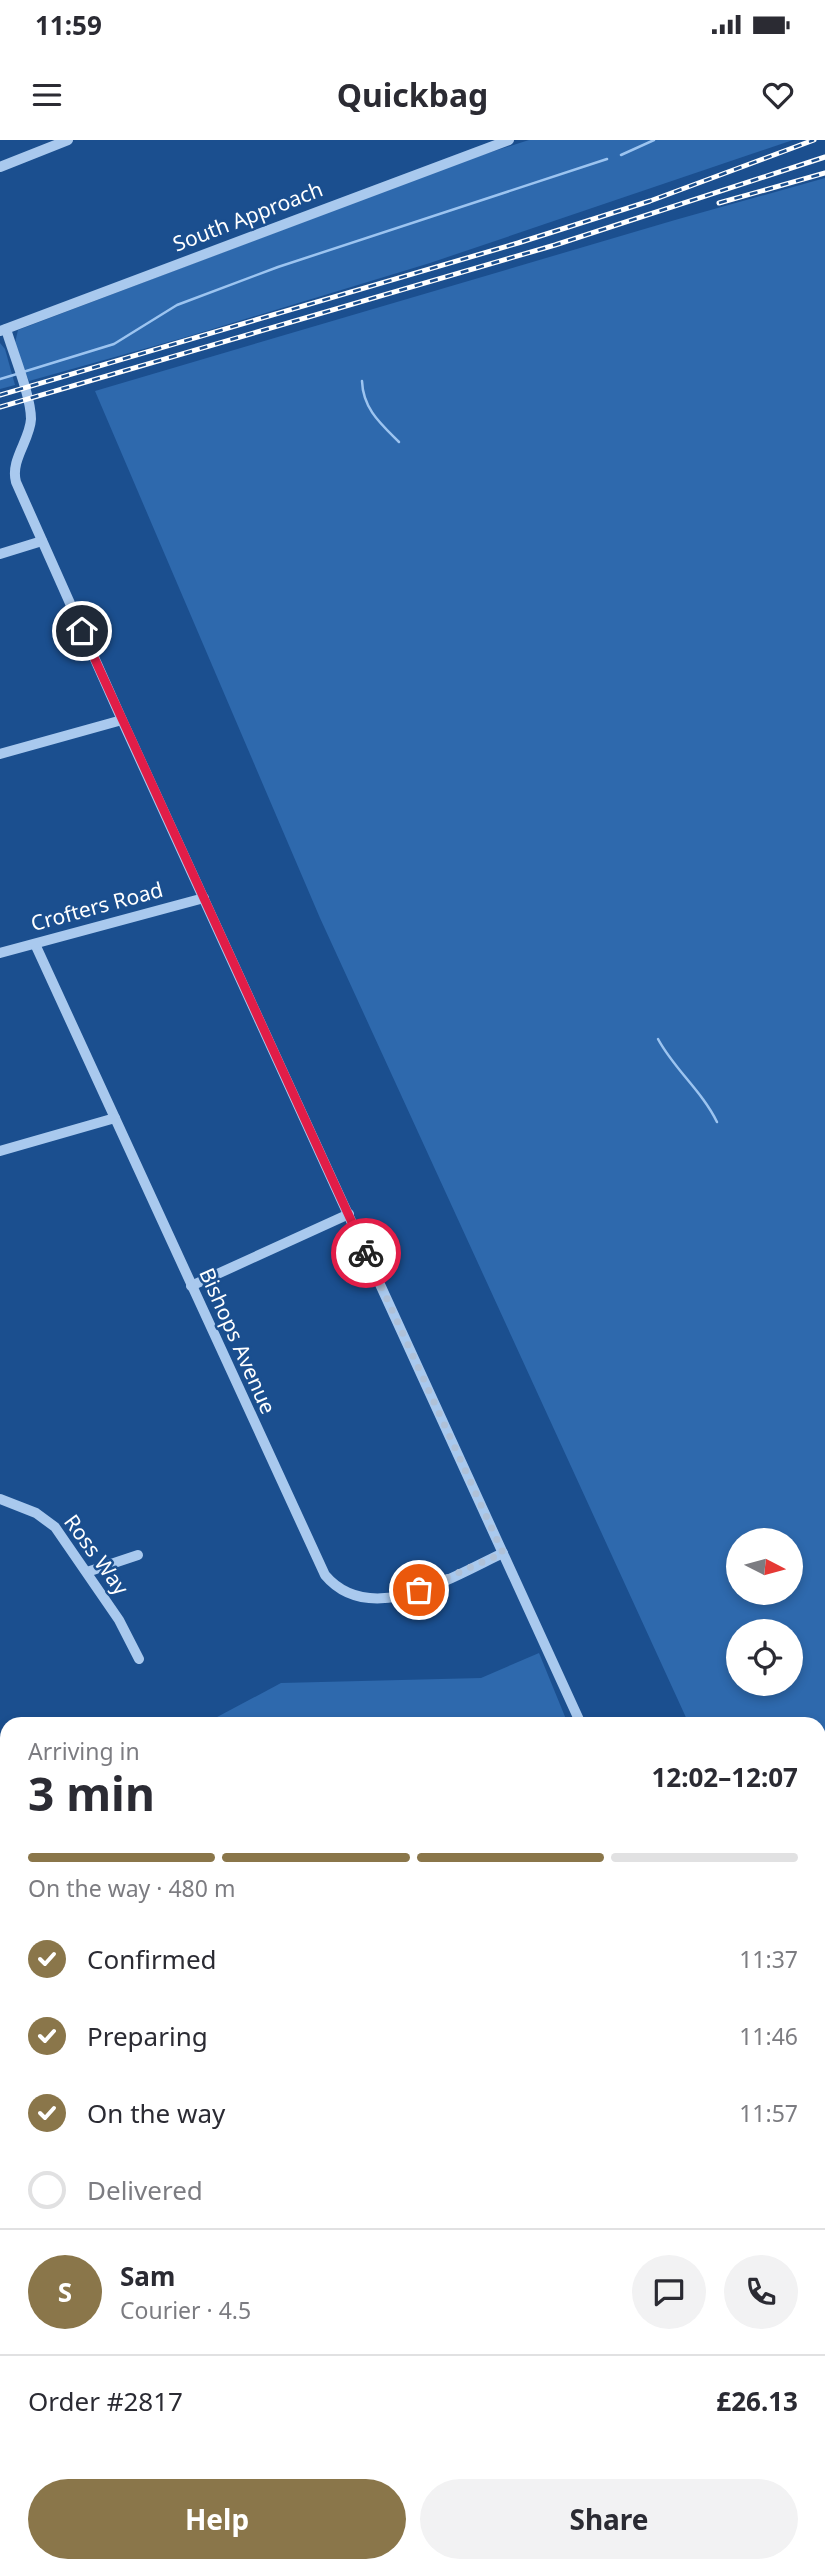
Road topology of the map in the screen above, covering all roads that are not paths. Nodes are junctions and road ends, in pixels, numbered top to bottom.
1 (68, 140) edge
2 (509, 140) edge
3 (0, 167) edge
4 (3, 330) edge
5 (42, 541) junction
6 (0, 554) edge
7 (122, 720) junction
8 (0, 754) edge
9 (204, 898) junction
10 (35, 944) junction
11 (0, 953) edge
12 (115, 1118) junction
13 (0, 1151) edge
14 (349, 1214) junction
15 (191, 1286) junction
16 (0, 1499) edge
17 (503, 1553) junction
18 (138, 1555) dead end
19 (87, 1573) junction
20 (139, 1659) dead end
21 (578, 1717) edge

1 - 3 street
2 - 4 street, South Approach
4 - 5 street
5 - 6 street
5 - 7 street
7 - 8 street
7 - 9 street
9 - 10 street, Crofters Road
9 - 14 street
10 - 11 street, Crofters Road
10 - 12 street, Bishops Avenue
12 - 13 street
12 - 15 street, Bishops Avenue
14 - 15 street
14 - 17 street
15 - 17 street, Bishops Avenue
16 - 19 street, Ross Way
17 - 21 street
18 - 19 street
19 - 20 street, Ross Way

